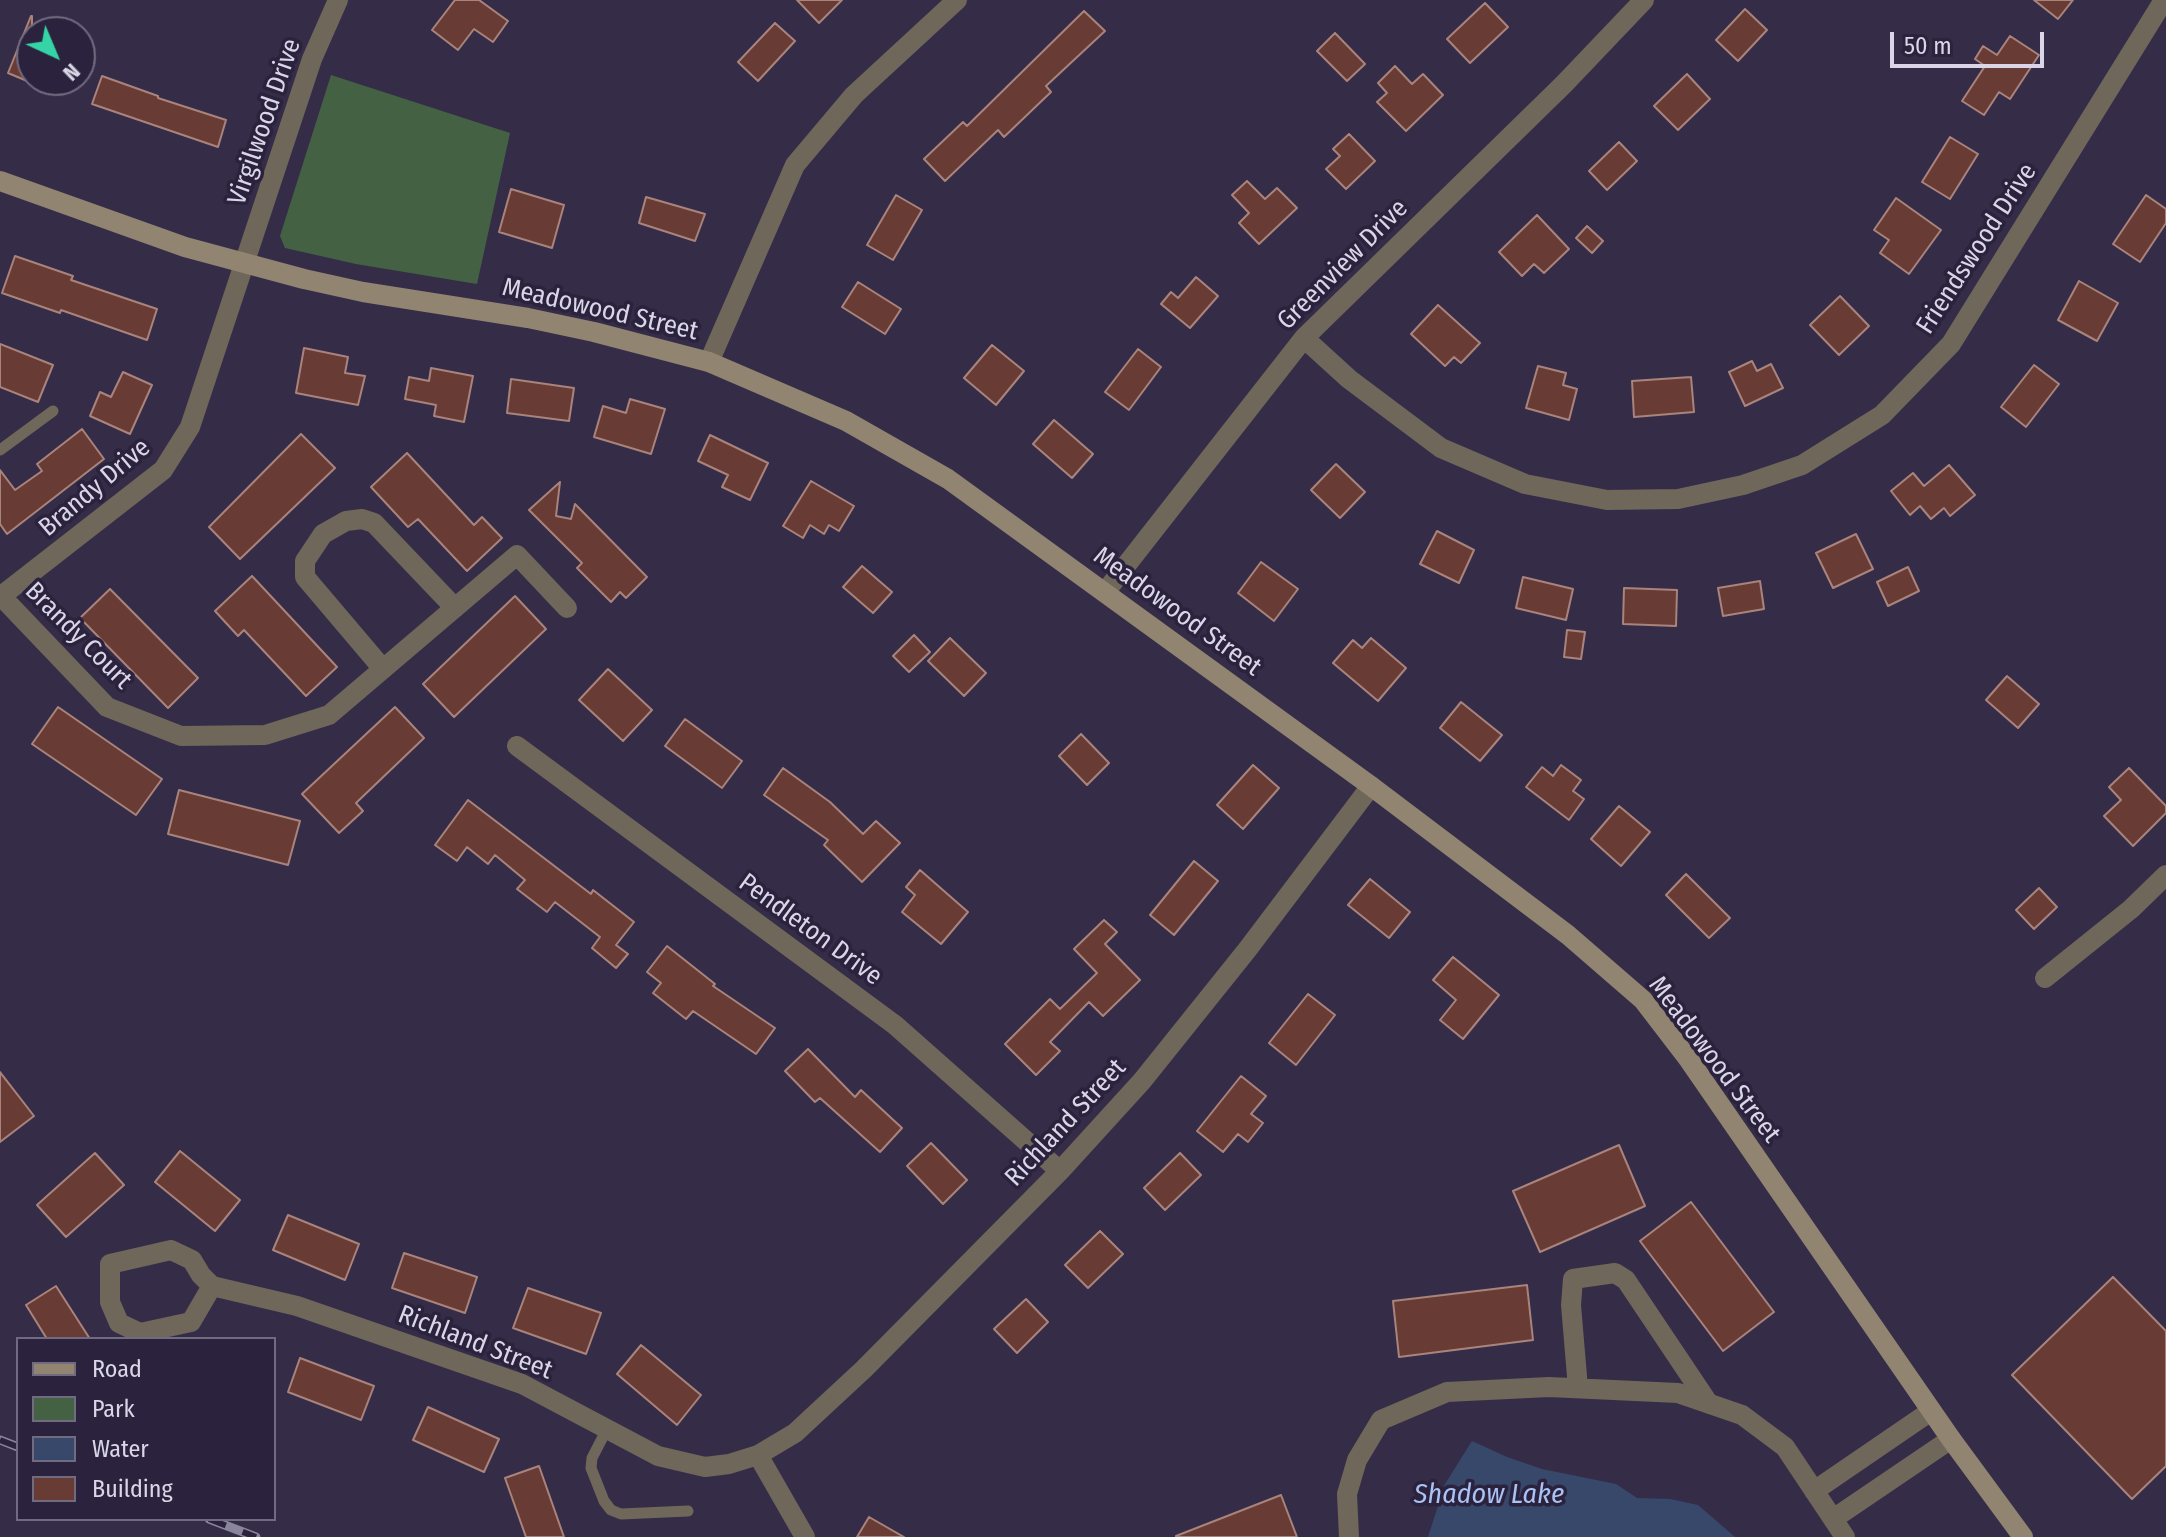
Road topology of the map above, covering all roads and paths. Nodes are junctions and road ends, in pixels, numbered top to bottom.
1 (338, 0) edge
2 (957, 0) edge
3 (1644, 0) edge
4 (2164, 0) edge
5 (0, 181) edge
6 (245, 263) junction
7 (1304, 338) junction
8 (709, 362) junction
9 (53, 411) dead end
10 (0, 450) edge
11 (1106, 591) junction
12 (0, 596) edge
13 (455, 608) junction
14 (567, 608) dead end
15 (383, 669) junction
16 (517, 746) dead end
17 (1371, 786) junction
18 (2166, 875) edge
19 (2045, 978) dead end
20 (1060, 1171) junction
21 (212, 1286) junction
22 (1578, 1388) junction
23 (1709, 1404) junction
24 (1931, 1411) junction
25 (607, 1429) junction
26 (1951, 1439) junction
27 (758, 1455) junction
28 (1814, 1491) junction
29 (688, 1511) dead end
30 (1833, 1519) junction
31 (805, 1537) edge
32 (1349, 1537) edge
33 (1845, 1537) edge
34 (2023, 1537) edge

1 - 6 street, Virgilwood Drive
2 - 8 street
3 - 7 street, Greenview Drive
4 - 7 street, Friendswood Drive
5 - 6 street, Meadowood Street
6 - 8 street, Meadowood Street
6 - 12 street, Brandy Drive
7 - 11 street, Greenview Drive
8 - 11 street, Meadowood Street
9 - 10 lane
11 - 17 street, Meadowood Street
12 - 15 street, Brandy Court
13 - 14 street, Brandy Court
13 - 15 street, Brandy Court
13 - 15 street
16 - 20 street, Pendleton Drive
17 - 20 street, Richland Street
17 - 24 street, Meadowood Street
18 - 19 street
20 - 27 street, Richland Street
21 - 21 street
21 - 25 street, Richland Street
22 - 23 street
22 - 23 street
22 - 32 street
23 - 28 street
24 - 26 street, Meadowood Street
24 - 28 street
25 - 27 street, Richland Street
25 - 29 lane
26 - 30 street
26 - 34 street, Meadowood Street
27 - 31 street
28 - 30 street
30 - 33 street

